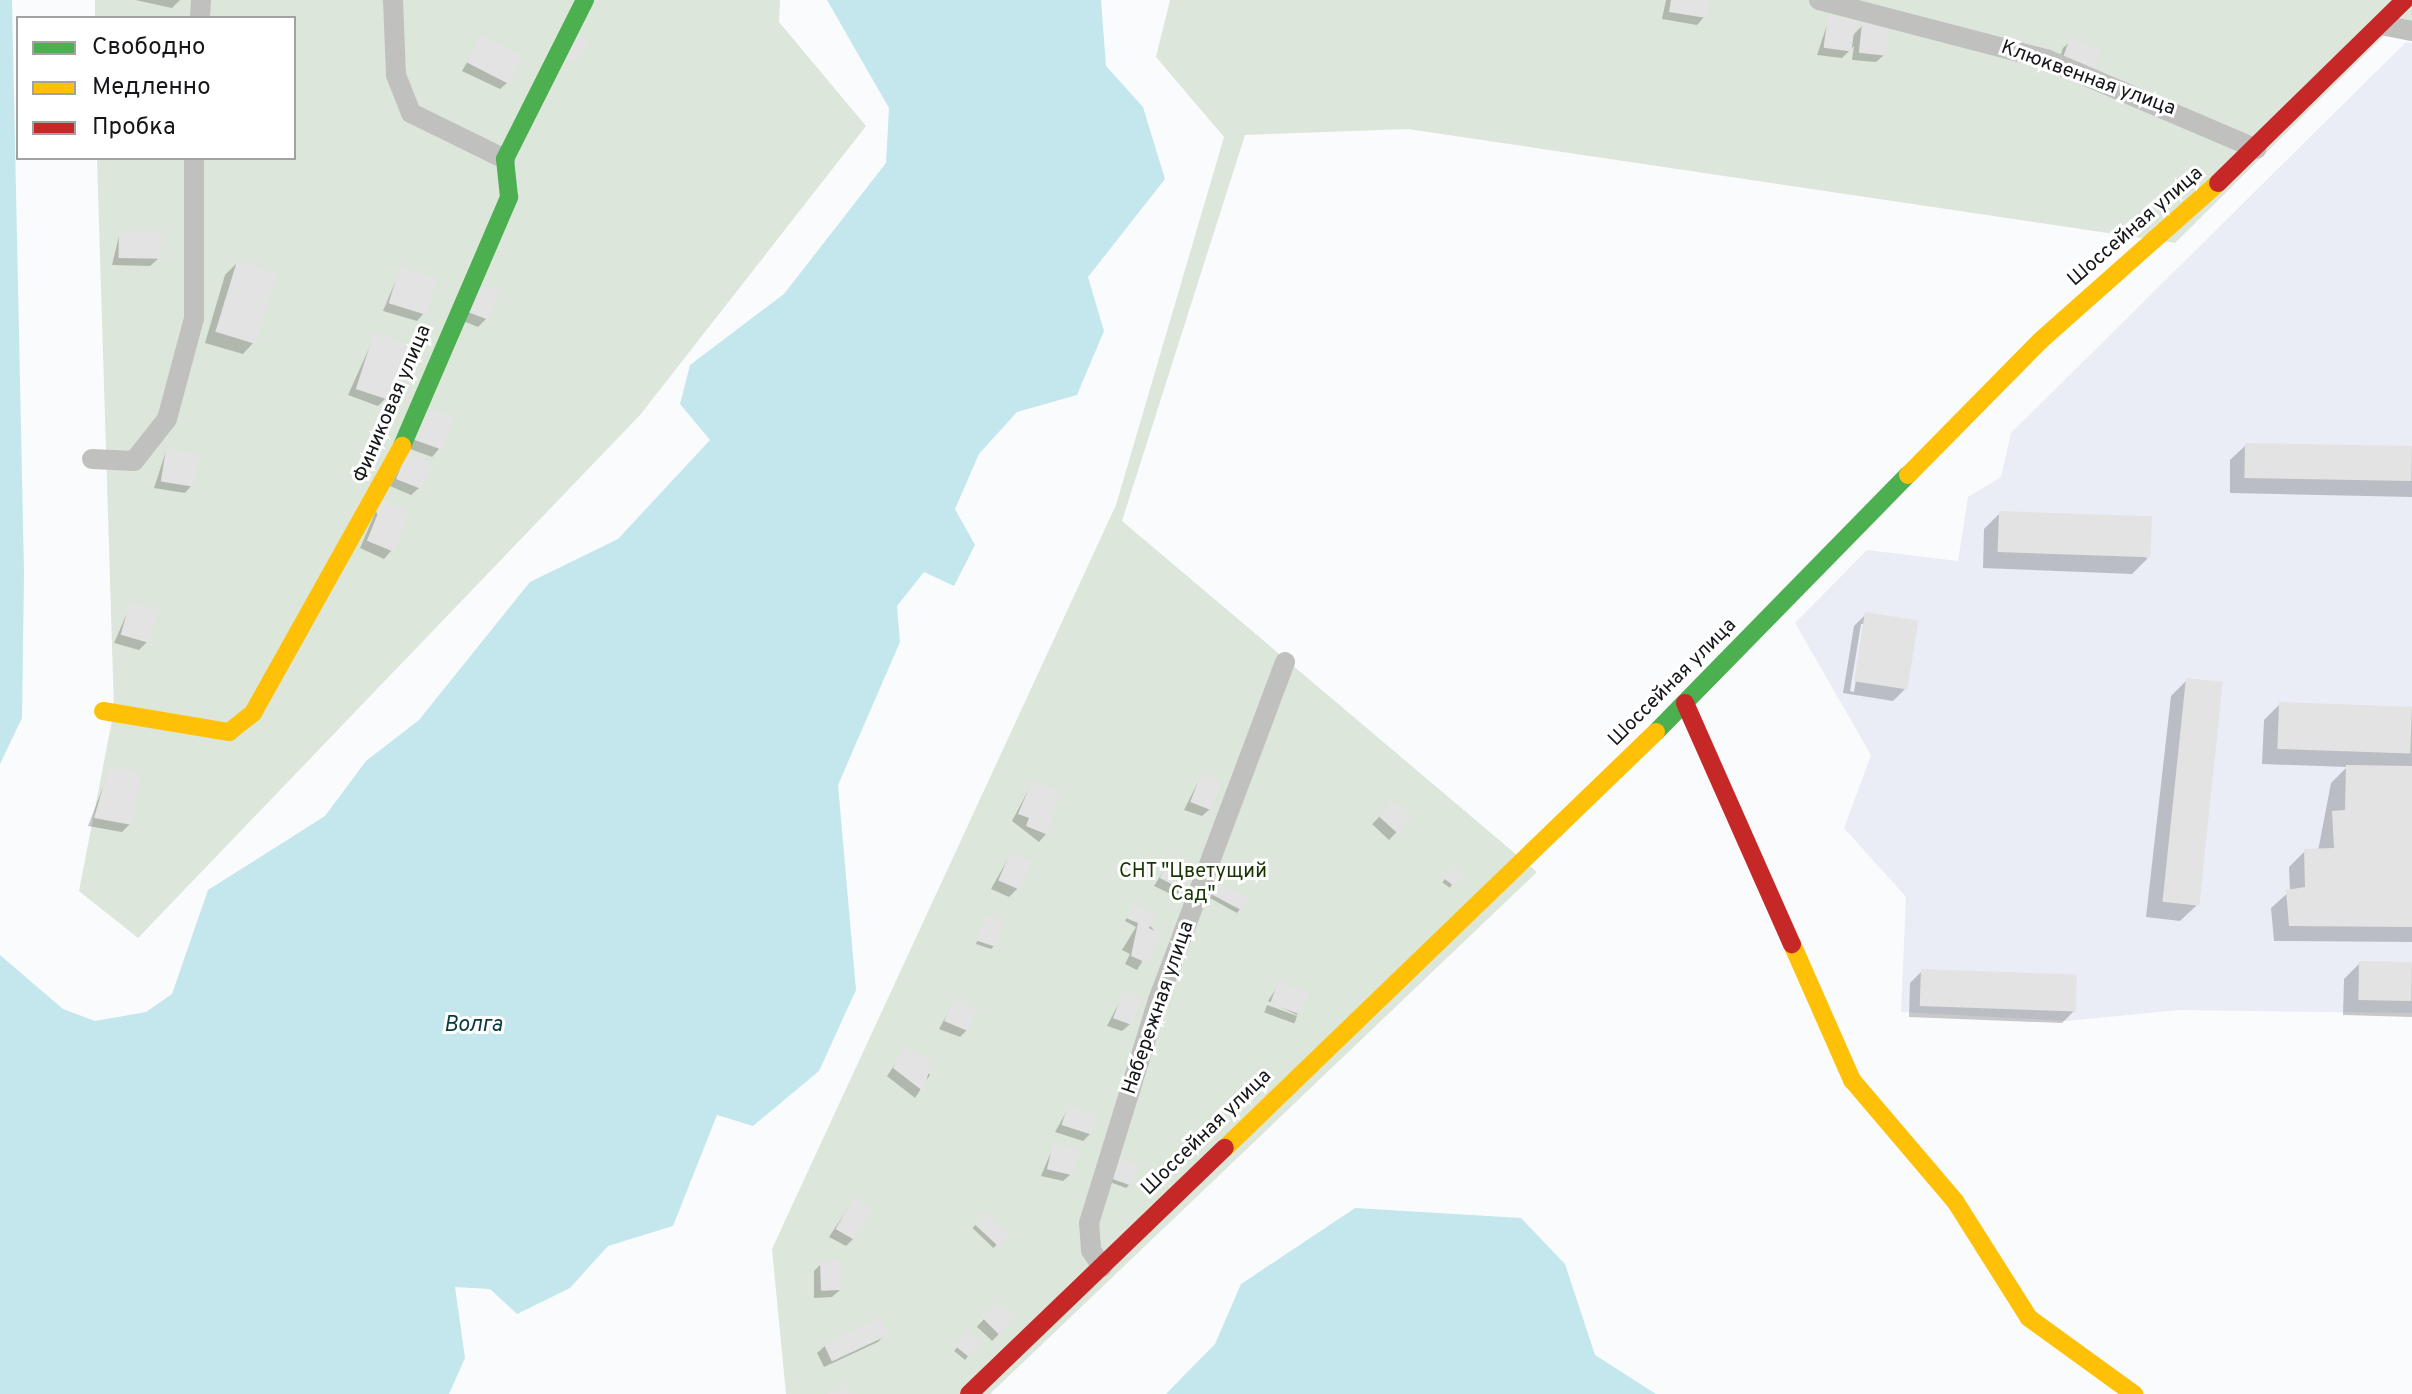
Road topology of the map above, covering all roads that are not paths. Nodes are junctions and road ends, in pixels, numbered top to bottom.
1 (393, 0) edge
2 (585, 0) edge
3 (1819, 0) edge
4 (2405, 0) edge
5 (2381, 25) junction
6 (2412, 31) edge
7 (2257, 149) junction
8 (505, 159) junction
9 (194, 160) edge
10 (92, 459) dead end
11 (1285, 662) dead end
12 (1685, 703) junction
13 (103, 711) dead end
14 (1102, 1267) junction
15 (969, 1394) edge
16 (2134, 1394) edge

1 - 8 street
2 - 8 street
3 - 7 street, Клюквенная улица
4 - 5 street, Шоссейная улица
5 - 6 street
5 - 7 street, Шоссейная улица
7 - 12 street, Шоссейная улица
8 - 13 street, Финиковая улица
9 - 10 street
11 - 14 street, Набережная улица
12 - 14 street, Шоссейная улица
12 - 16 street
14 - 15 street, Шоссейная улица

